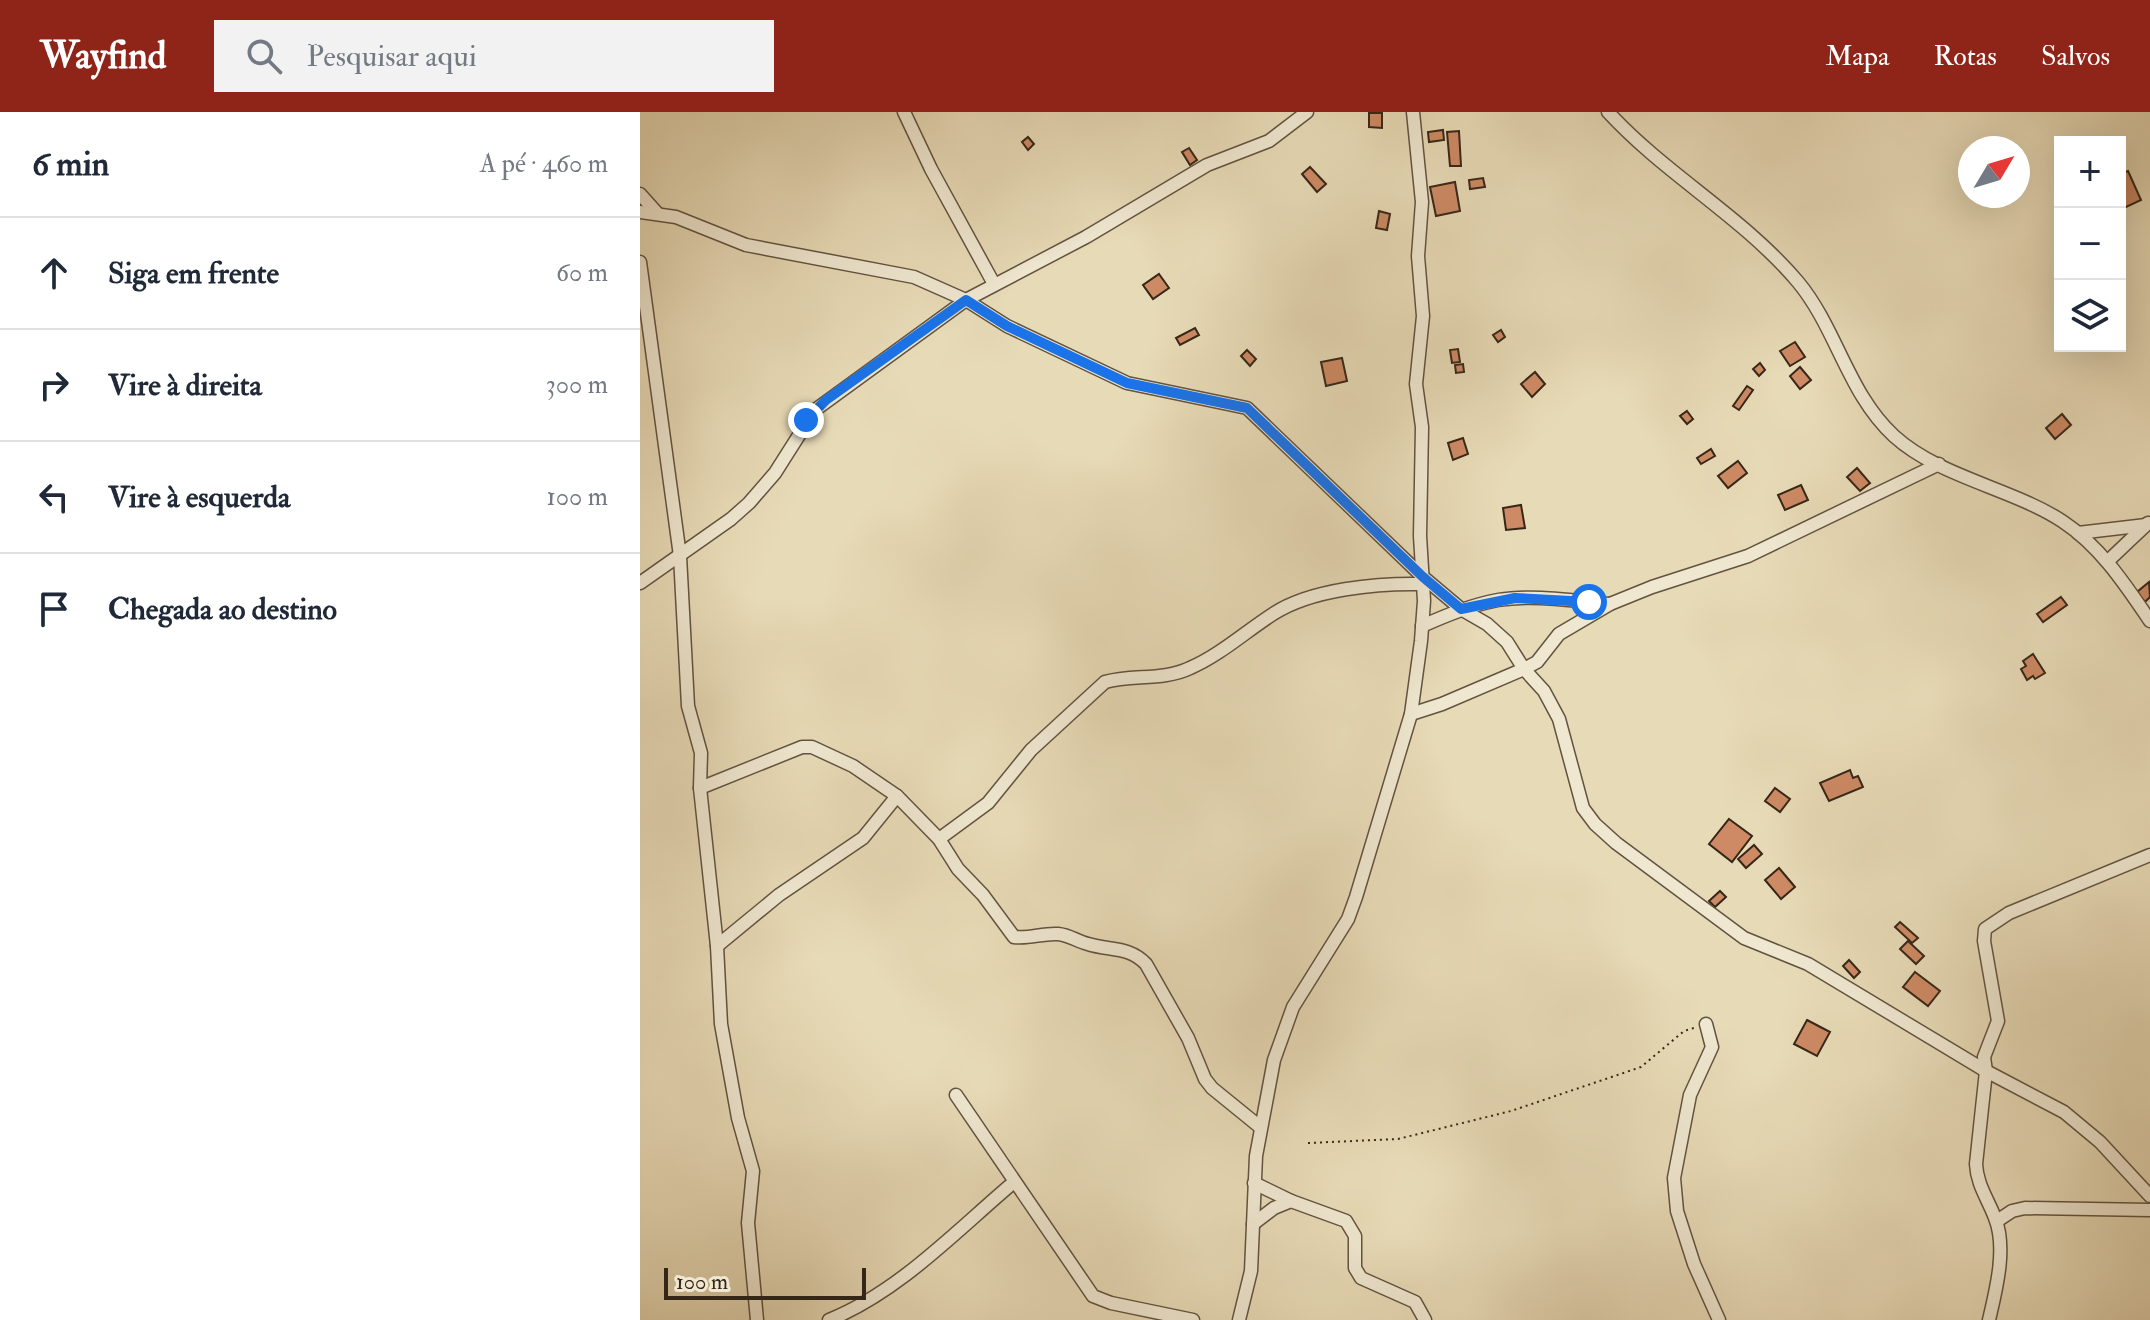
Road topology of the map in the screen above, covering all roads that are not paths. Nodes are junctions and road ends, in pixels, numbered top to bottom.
1 (904, 112) edge
2 (1307, 112) edge
3 (1413, 112) edge
4 (1608, 112) edge
5 (640, 194) edge
6 (640, 212) edge
7 (657, 213) junction
8 (640, 262) edge
9 (994, 284) junction
10 (966, 300) junction
11 (1939, 464) junction
12 (2148, 523) edge
13 (2078, 533) junction
14 (680, 556) junction
15 (2108, 561) junction
16 (1423, 581) junction
17 (640, 583) edge
18 (1610, 604) junction
19 (1461, 609) junction
20 (2150, 621) edge
21 (1422, 626) junction
22 (1524, 669) junction
23 (1411, 714) junction
24 (700, 788) junction
25 (897, 796) junction
26 (939, 839) junction
27 (2150, 855) edge
28 (717, 946) junction
29 (1706, 1024) road end
30 (1986, 1071) junction
31 (956, 1095) dead end
32 (1260, 1127) junction
33 (1014, 1182) junction
34 (1254, 1183) junction
35 (2150, 1196) edge
36 (1291, 1201) junction
37 (2150, 1210) edge
38 (1997, 1221) junction
39 (1253, 1224) junction
40 (757, 1320) edge
41 (829, 1320) edge
42 (1193, 1320) edge
43 (1239, 1320) edge
44 (1425, 1320) edge
45 (1719, 1320) edge
46 (1989, 1320) edge

1 - 9 street
2 - 9 street
3 - 16 street
4 - 11 street
5 - 7 street
6 - 7 street
7 - 10 street
8 - 14 street
9 - 10 street
10 - 14 street
10 - 16 street
11 - 13 street
11 - 18 street
12 - 13 street
12 - 15 street
13 - 15 street
14 - 17 street
14 - 24 street
15 - 20 street
16 - 19 street
16 - 21 street
16 - 26 street
18 - 19 street
18 - 22 street
19 - 21 street
19 - 22 street
21 - 23 street
22 - 23 street
22 - 30 street
23 - 32 street
24 - 25 street
24 - 28 street
25 - 26 street
25 - 28 street
26 - 32 street
27 - 30 street
28 - 40 street
29 - 45 street
30 - 35 street
30 - 38 street
31 - 33 street
32 - 34 street
33 - 41 street
33 - 42 street
34 - 36 street
34 - 39 street
36 - 39 street
36 - 44 street
37 - 38 street
38 - 46 street
39 - 43 street

